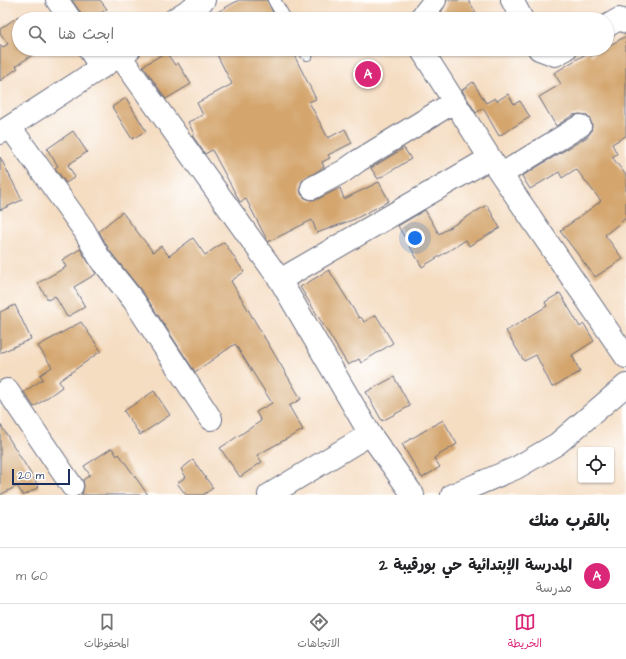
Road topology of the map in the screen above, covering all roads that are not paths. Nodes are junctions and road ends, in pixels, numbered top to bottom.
1 (57, 0) edge
2 (204, 0) edge
3 (274, 0) edge
4 (435, 0) edge
5 (512, 0) edge
6 (178, 11) edge
7 (65, 12) edge
8 (281, 12) edge
9 (426, 12) edge
10 (518, 12) edge
11 (614, 22) edge
12 (626, 22) edge
13 (93, 56) edge
14 (119, 56) edge
15 (128, 56) edge
16 (425, 56) edge
17 (101, 68) junction
18 (454, 102) junction
19 (580, 126) dead end
20 (5, 130) edge
21 (496, 166) junction
22 (312, 188) dead end
23 (280, 280) junction
24 (626, 355) edge
25 (2, 385) edge
26 (626, 385) edge
27 (211, 419) dead end
28 (370, 434) junction
29 (516, 468) junction
30 (72, 486) dead end
31 (269, 495) edge
32 (413, 495) edge
33 (452, 495) edge
34 (496, 495) edge

1 - 7 street
2 - 6 street
3 - 8 lane
4 - 9 street
5 - 10 street
11 - 12 street
13 - 17 street
14 - 17 street
15 - 23 street
16 - 18 street
17 - 20 street
18 - 21 street
18 - 22 street
19 - 21 street
20 - 27 street
21 - 23 street
21 - 24 street
23 - 28 street
25 - 30 street
26 - 29 street
28 - 31 street
28 - 32 street
29 - 33 street
29 - 34 street

